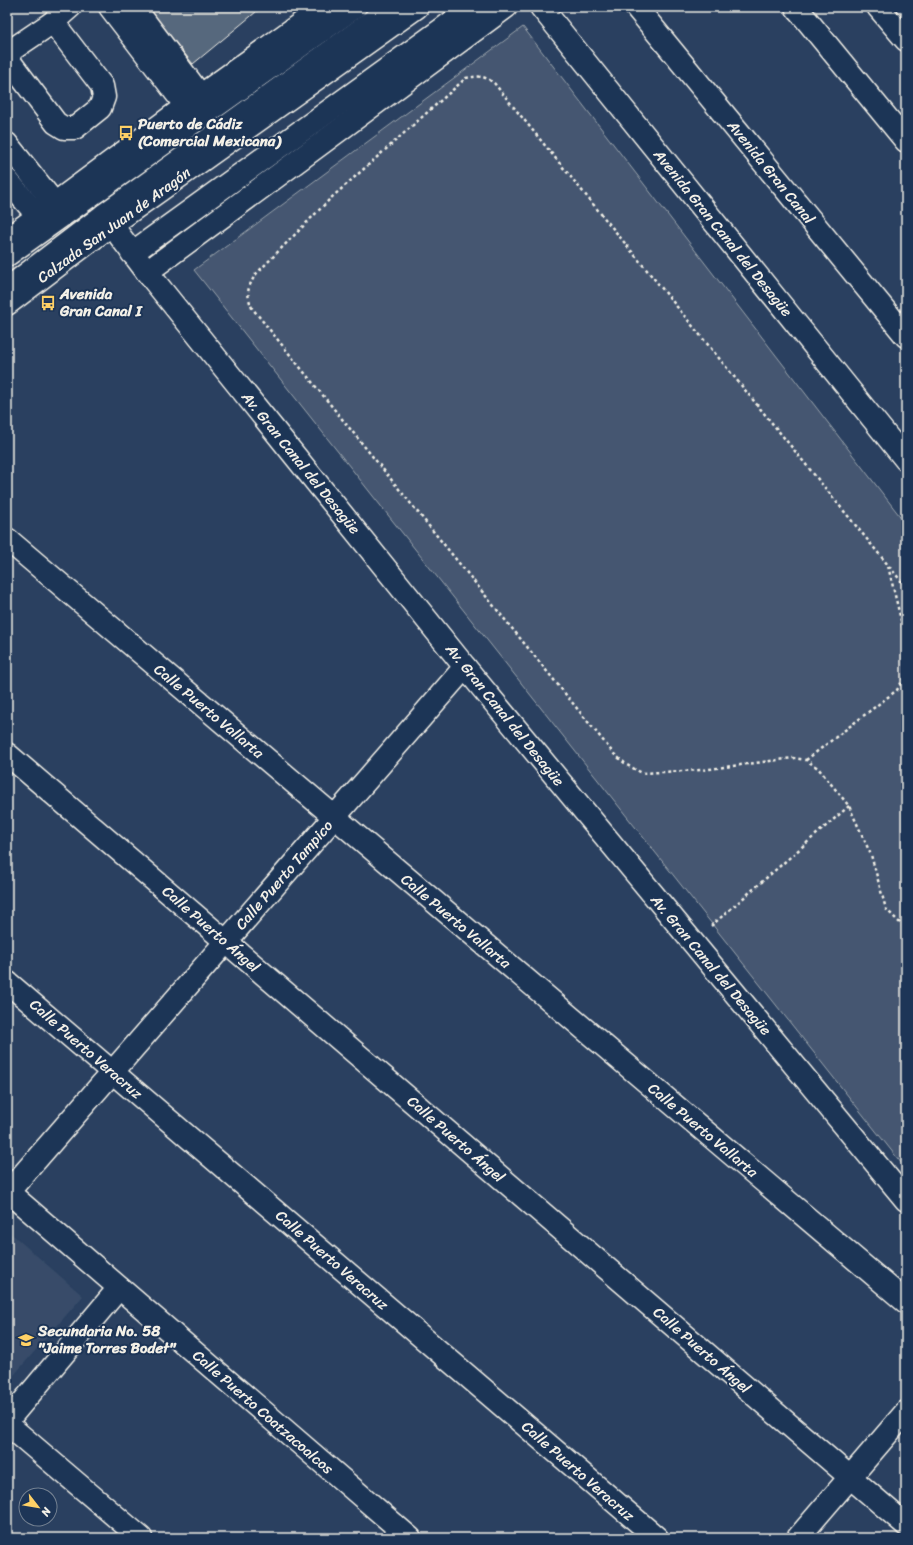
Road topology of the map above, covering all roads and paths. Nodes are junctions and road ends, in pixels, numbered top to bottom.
1 (70, 7) edge
2 (110, 7) edge
3 (134, 7) edge
4 (324, 7) edge
5 (355, 7) edge
6 (392, 7) edge
7 (417, 7) edge
8 (473, 7) edge
9 (506, 7) edge
10 (541, 7) edge
11 (636, 7) edge
12 (796, 7) edge
13 (878, 7) edge
14 (53, 22) junction
15 (906, 40) edge
16 (7, 53) edge
17 (7, 58) edge
18 (194, 101) junction
19 (906, 141) edge
20 (7, 144) edge
21 (7, 180) edge
22 (47, 210) junction
23 (107, 220) junction
24 (7, 239) edge
25 (132, 253) junction
26 (7, 255) edge
27 (147, 272) junction
28 (7, 289) edge
29 (7, 304) edge
30 (906, 336) edge
31 (906, 460) edge
32 (7, 539) edge
33 (888, 566) junction
34 (906, 587) edge
35 (906, 641) edge
36 (465, 668) junction
37 (906, 675) edge
38 (7, 754) edge
39 (806, 760) junction
40 (849, 806) junction
41 (334, 818) junction
42 (906, 929) edge
43 (226, 942) junction
44 (693, 942) junction
45 (7, 982) edge
46 (113, 1072) junction
47 (8, 1192) edge
48 (906, 1200) edge
49 (119, 1288) junction
50 (906, 1302) edge
51 (906, 1412) edge
52 (7, 1421) edge
53 (7, 1424) edge
54 (850, 1477) junction
55 (906, 1525) edge
56 (142, 1538) edge
57 (410, 1538) edge
58 (657, 1538) edge
59 (798, 1538) edge

1 - 14 street
2 - 18 street
3 - 18 street
4 - 18 street
5 - 26 street
6 - 23 street
7 - 23 street, Calzada San Juan de Aragón
8 - 25 street
9 - 27 street
10 - 31 street, Avenida Gran Canal del Desagüe
11 - 30 street, Avenida Gran Canal
12 - 19 street
13 - 15 street
14 - 16 street
14 - 17 street
18 - 22 street
20 - 22 street
21 - 22 street
22 - 24 street
23 - 25 street, Av. Gran Canal del Desagüe
23 - 28 street
23 - 29 street, Calzada San Juan de Aragón
25 - 27 street, Av. Gran Canal del Desagüe
27 - 36 street, Av. Gran Canal del Desagüe
32 - 41 street, Calle Puerto Vallarta
33 - 34 path
33 - 35 path
33 - 39 path
36 - 41 street, Calle Puerto Tampico
36 - 44 street, Av. Gran Canal del Desagüe
37 - 39 path
38 - 43 street, Calle Puerto Ángel
39 - 40 path
40 - 42 path
40 - 44 path
41 - 43 street, Calle Puerto Tampico
41 - 50 street, Calle Puerto Vallarta
43 - 46 street, Calle Puerto Tampico
43 - 54 street, Calle Puerto Ángel
44 - 48 street, Av. Gran Canal del Desagüe
45 - 46 street, Calle Puerto Veracruz
46 - 47 street, Calle Puerto Tampico
46 - 58 street, Calle Puerto Veracruz
47 - 49 street, Calle Puerto Coatzacoalcos
49 - 52 street
49 - 57 street, Calle Puerto Coatzacoalcos
51 - 54 street
53 - 56 street
54 - 55 street, Calle Puerto Ángel
54 - 59 street

